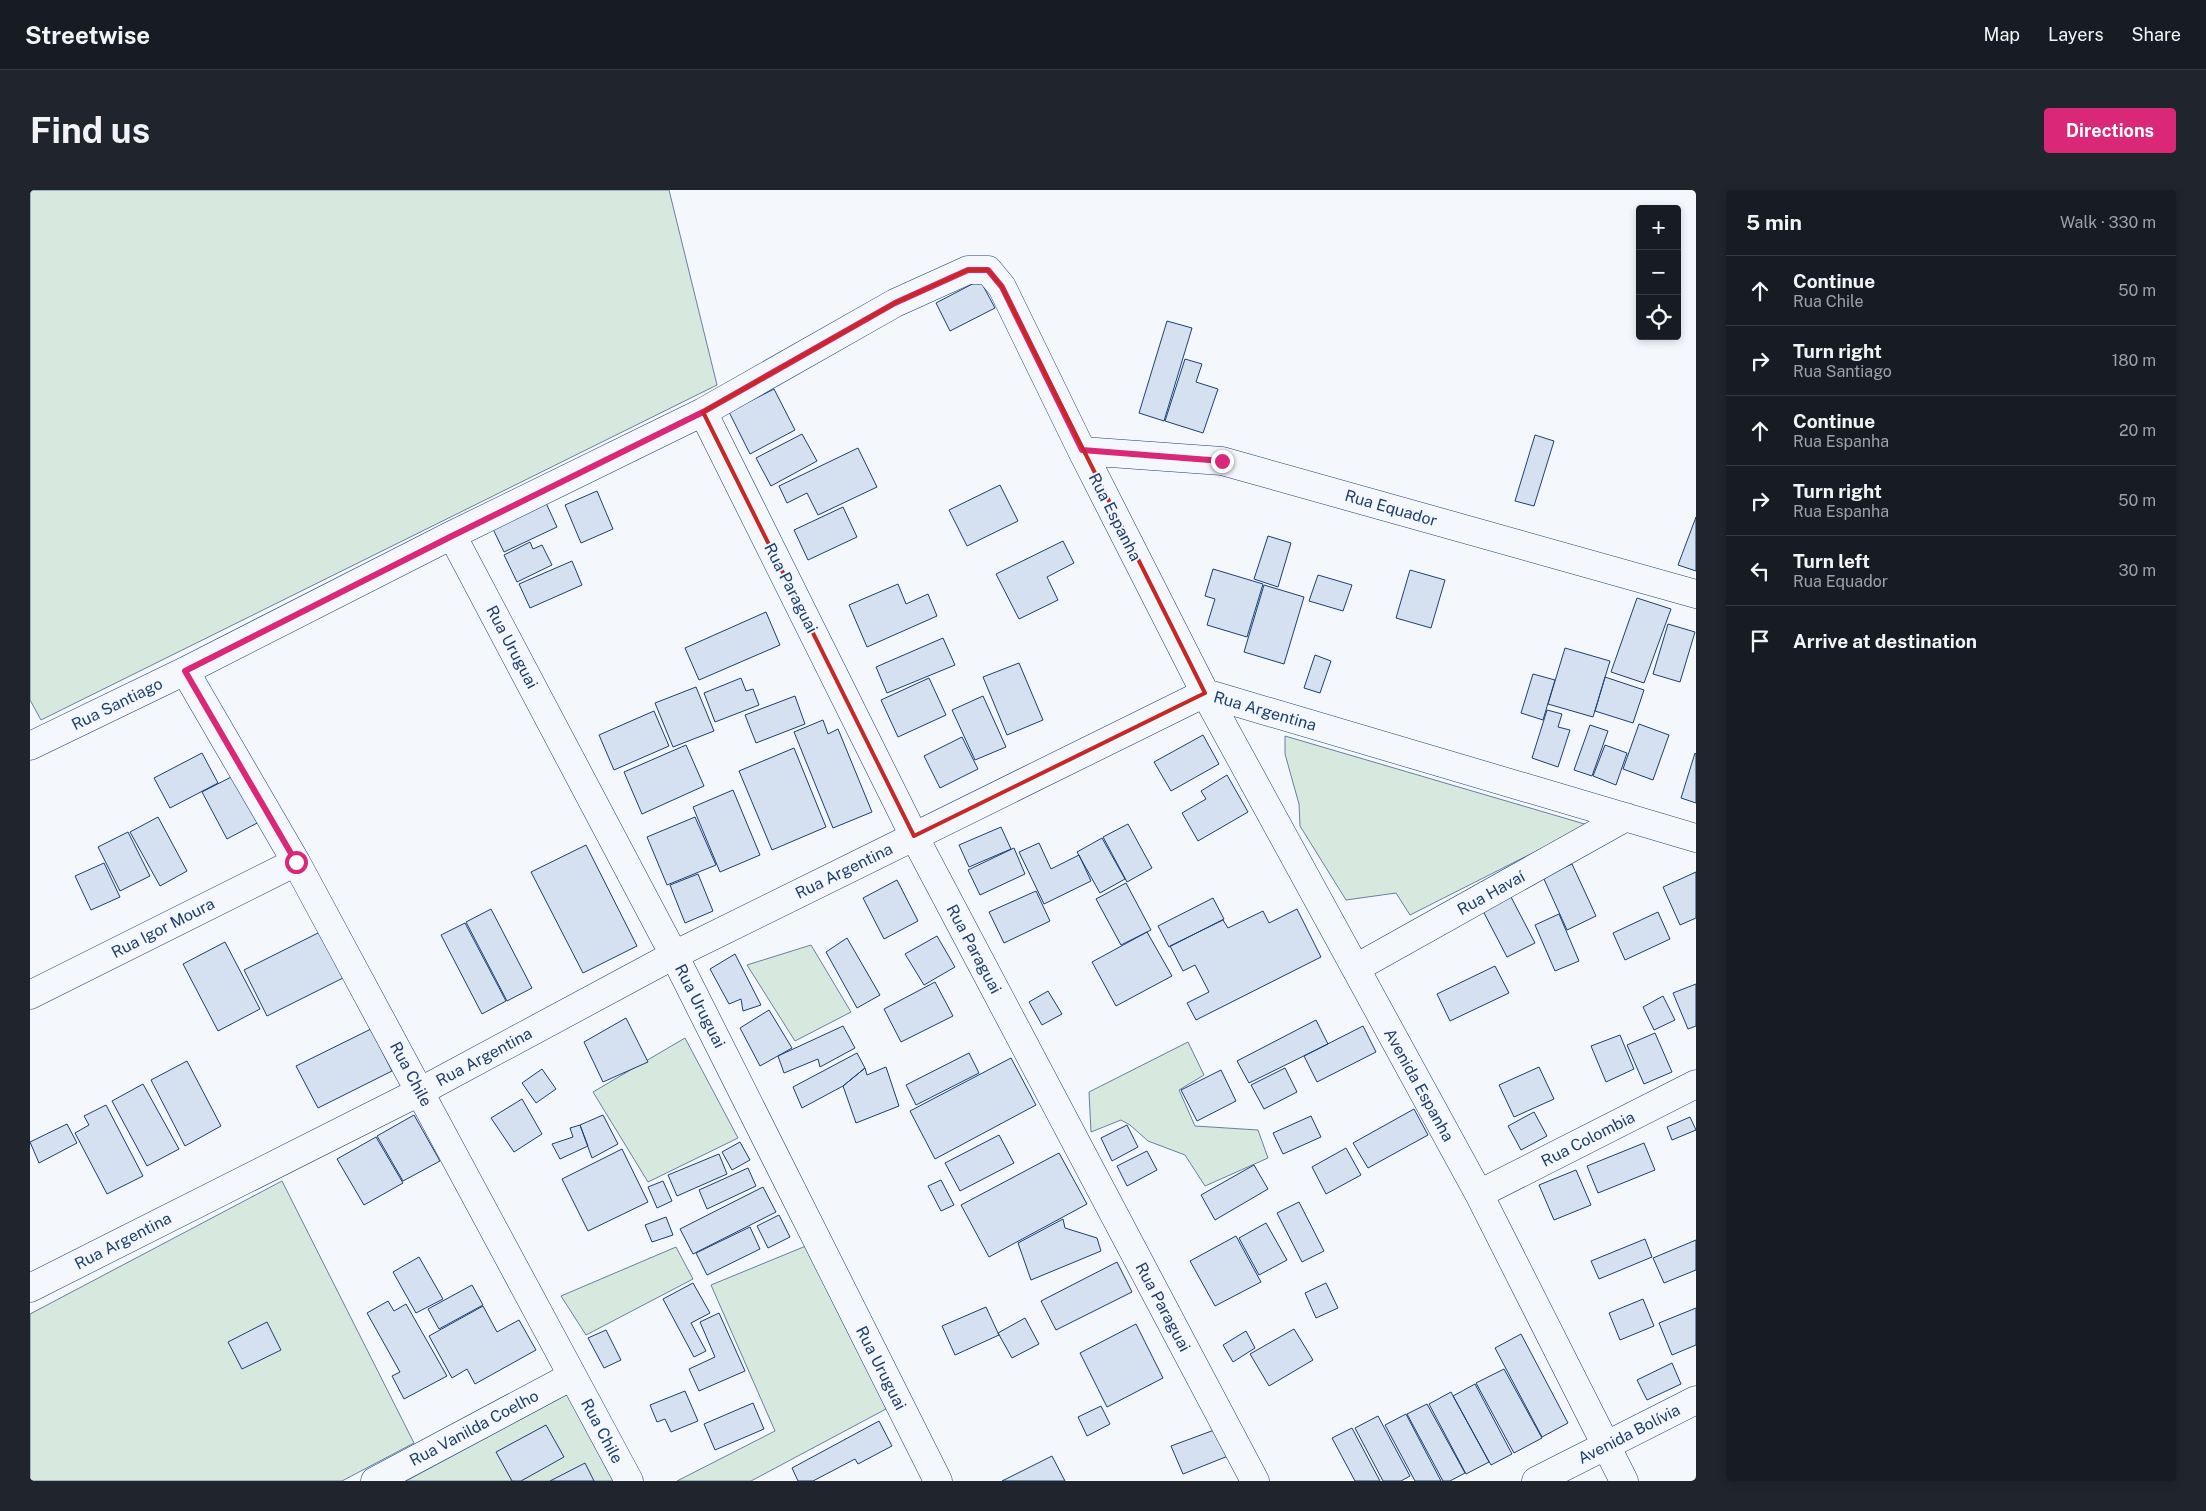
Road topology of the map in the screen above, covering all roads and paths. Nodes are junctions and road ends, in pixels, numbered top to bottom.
1 (895, 303) joint
2 (703, 412) junction
3 (1082, 450) junction
4 (452, 536) junction
5 (1696, 594) edge
6 (185, 671) junction
7 (1205, 693) junction
8 (30, 746) edge
9 (1626, 817) junction
10 (914, 836) junction
11 (1696, 838) edge
12 (296, 862) junction
13 (674, 955) junction
14 (1356, 968) junction
15 (30, 995) edge
16 (1696, 1084) edge
17 (420, 1090) junction
18 (1479, 1194) junction
19 (30, 1288) edge
20 (572, 1376) junction
21 (1696, 1400) edge
22 (1606, 1446) junction
23 (375, 1481) edge
24 (628, 1481) edge
25 (938, 1481) edge
26 (1255, 1481) edge
27 (1536, 1481) edge
28 (1624, 1481) edge

1 - 2 street, Rua Santiago
1 - 3 street, Rua Espanha
2 - 4 street, Rua Santiago
2 - 10 street, Rua Paraguai
3 - 5 street, Rua Equador
3 - 7 street, Rua Espanha
4 - 6 street, Rua Santiago
4 - 13 street, Rua Uruguai
6 - 8 street, Rua Santiago
6 - 12 street, Rua Chile
7 - 9 street, Rua Argentina
7 - 10 street, Rua Argentina
7 - 14 street, Avenida Espanha
9 - 11 street, Rua Argentina
9 - 14 street, Rua Havaí
10 - 13 street, Rua Argentina
10 - 26 street, Rua Paraguai
12 - 15 street, Rua Igor Moura
12 - 17 street, Rua Chile
13 - 17 street, Rua Argentina
13 - 25 street, Rua Uruguai
14 - 18 street, Avenida Espanha
16 - 18 street, Rua Colombia
17 - 19 street, Rua Argentina
17 - 20 street, Rua Chile
18 - 22 street, Avenida Espanha
20 - 23 street, Rua Vanilda Coelho
20 - 24 street, Rua Chile
21 - 22 street, Avenida Bolívia
22 - 27 street, Avenida Bolívia
22 - 28 street, Avenida Espanha

